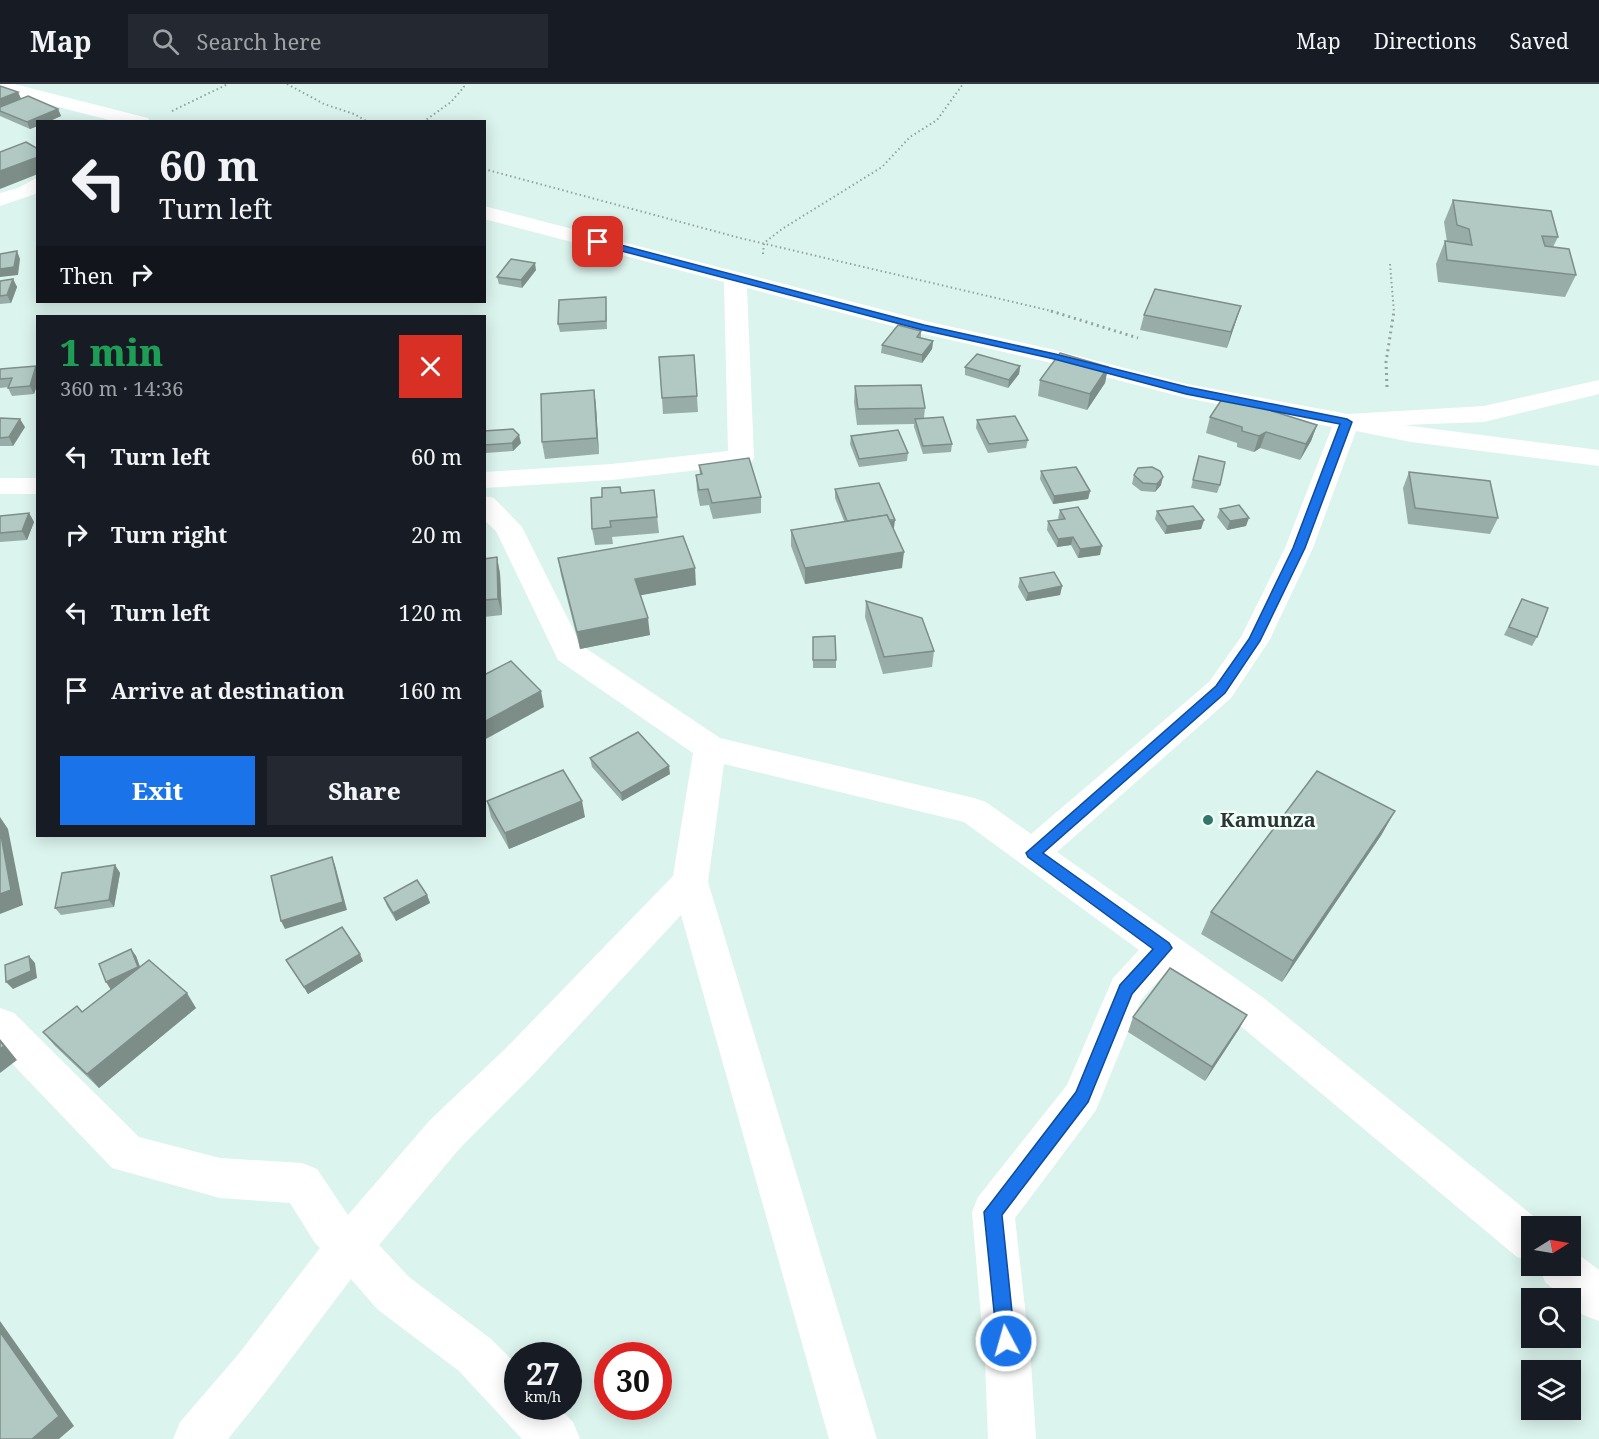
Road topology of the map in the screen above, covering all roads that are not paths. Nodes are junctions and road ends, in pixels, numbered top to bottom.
1 (0, 86) edge
2 (129, 120) edge
3 (36, 184) edge
4 (0, 200) edge
5 (486, 213) edge
6 (735, 278) junction
7 (1599, 387) edge
8 (1347, 422) junction
9 (1599, 458) edge
10 (486, 480) edge
11 (0, 486) edge
12 (36, 486) edge
13 (486, 506) edge
14 (710, 748) junction
15 (1033, 853) junction
16 (690, 882) junction
17 (1164, 948) junction
18 (0, 1025) edge
19 (1521, 1233) edge
20 (351, 1246) junction
21 (1573, 1276) edge
22 (1599, 1299) edge
23 (504, 1386) edge
24 (537, 1420) edge
25 (197, 1439) edge
26 (556, 1439) edge
27 (853, 1439) edge
28 (1012, 1439) edge

1 - 2 street
3 - 4 street
5 - 6 street
6 - 8 street
6 - 10 street
7 - 8 street
8 - 9 street
8 - 15 street
11 - 12 street
13 - 14 street
14 - 15 street
14 - 16 street
15 - 17 street
16 - 20 street
16 - 27 street
17 - 19 street
17 - 28 street
18 - 20 street
20 - 23 street
20 - 25 street
21 - 22 street
24 - 26 street

